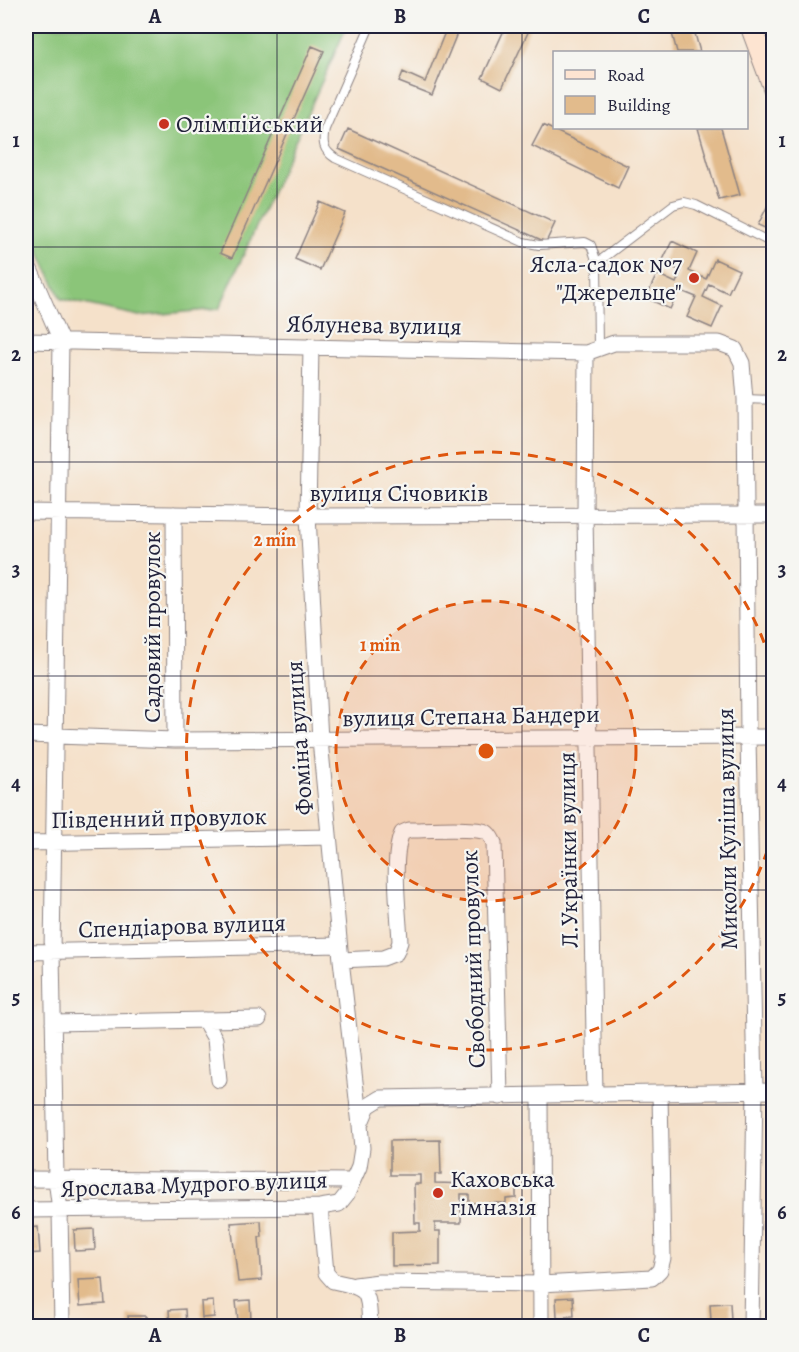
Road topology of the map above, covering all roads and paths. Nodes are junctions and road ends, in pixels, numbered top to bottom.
1 (370, 26) edge
2 (751, 26) edge
3 (774, 88) edge
4 (774, 244) edge
5 (26, 260) edge
6 (597, 263) junction
7 (26, 341) edge
8 (61, 342) junction
9 (719, 343) joint
10 (311, 346) junction
11 (592, 350) junction
12 (745, 399) junction
13 (774, 400) edge
14 (26, 512) edge
15 (58, 512) junction
16 (174, 514) junction
17 (585, 515) junction
18 (746, 515) junction
19 (774, 515) edge
20 (308, 516) junction
21 (26, 735) edge
22 (54, 735) junction
23 (589, 736) junction
24 (748, 737) junction
25 (774, 737) edge
26 (175, 740) junction
27 (320, 740) junction
28 (329, 837) junction
29 (26, 843) edge
30 (53, 843) junction
31 (26, 952) edge
32 (52, 952) junction
33 (340, 952) junction
34 (259, 1019) dead end
35 (204, 1020) junction
36 (53, 1023) junction
37 (219, 1080) dead end
38 (755, 1091) junction
39 (774, 1091) edge
40 (660, 1093) junction
41 (595, 1095) junction
42 (540, 1096) junction
43 (500, 1097) junction
44 (360, 1125) junction
45 (26, 1179) edge
46 (56, 1179) junction
47 (352, 1181) junction
48 (320, 1208) junction
49 (26, 1210) edge
50 (60, 1210) junction
51 (541, 1284) junction
52 (355, 1285) junction
53 (62, 1326) edge
54 (370, 1326) edge
55 (541, 1326) edge
56 (751, 1326) edge

1 - 6 lane
2 - 3 street
4 - 6 lane
5 - 8 street
6 - 11 lane
7 - 8 street, Яблунева вулиця
8 - 10 street, Яблунева вулиця
8 - 15 street
9 - 11 street, Яблунева вулиця
9 - 12 street, Миколи Куліша вулиця
10 - 11 street, Яблунева вулиця
10 - 20 street, Фоміна вулиця
11 - 17 street, Л.Українки вулиця
12 - 13 lane
12 - 18 street, Миколи Куліша вулиця
14 - 15 street, вулиця Січовиків
15 - 16 street, вулиця Січовиків
15 - 22 street
16 - 20 street, вулиця Січовиків
16 - 26 street, Садовий провулок
17 - 18 street, вулиця Січовиків
17 - 20 street, вулиця Січовиків
17 - 23 street, Л.Українки вулиця
18 - 19 street, вулиця Січовиків
18 - 24 street, Миколи Куліша вулиця
20 - 27 street, Фоміна вулиця
21 - 22 street, вулиця Степана Бандери
22 - 26 street, вулиця Степана Бандери
22 - 30 street
23 - 24 street, вулиця Степана Бандери
23 - 27 street, вулиця Степана Бандери
23 - 41 street, Л.Українки вулиця
24 - 25 street, вулиця Степана Бандери
24 - 38 street, Миколи Куліша вулиця
26 - 27 street, вулиця Степана Бандери
27 - 28 street, Фоміна вулиця
28 - 30 street, Південний провулок
28 - 33 street, Фоміна вулиця
29 - 30 street, Південний провулок
30 - 32 street
31 - 32 street, Спендіарова вулиця
32 - 33 street, Спендіарова вулиця
32 - 36 street
33 - 43 street, Свободний провулок
33 - 44 street, Фоміна вулиця
34 - 35 street
35 - 36 street
35 - 37 street
36 - 46 street
38 - 39 street
38 - 40 street
38 - 56 street, Миколи Куліша вулиця
40 - 41 street
40 - 51 street
41 - 42 street
42 - 43 street
42 - 51 street
43 - 44 street
44 - 47 street, Ярослава Мудрого вулиця
45 - 46 street, Ярослава Мудрого вулиця
46 - 47 street, Ярослава Мудрого вулиця
46 - 50 street
47 - 48 street, Ярослава Мудрого вулиця
48 - 50 street, Ярослава Мудрого вулиця
48 - 52 street
49 - 50 street, Ярослава Мудрого вулиця
50 - 53 street
51 - 52 street
51 - 55 street
52 - 54 street

